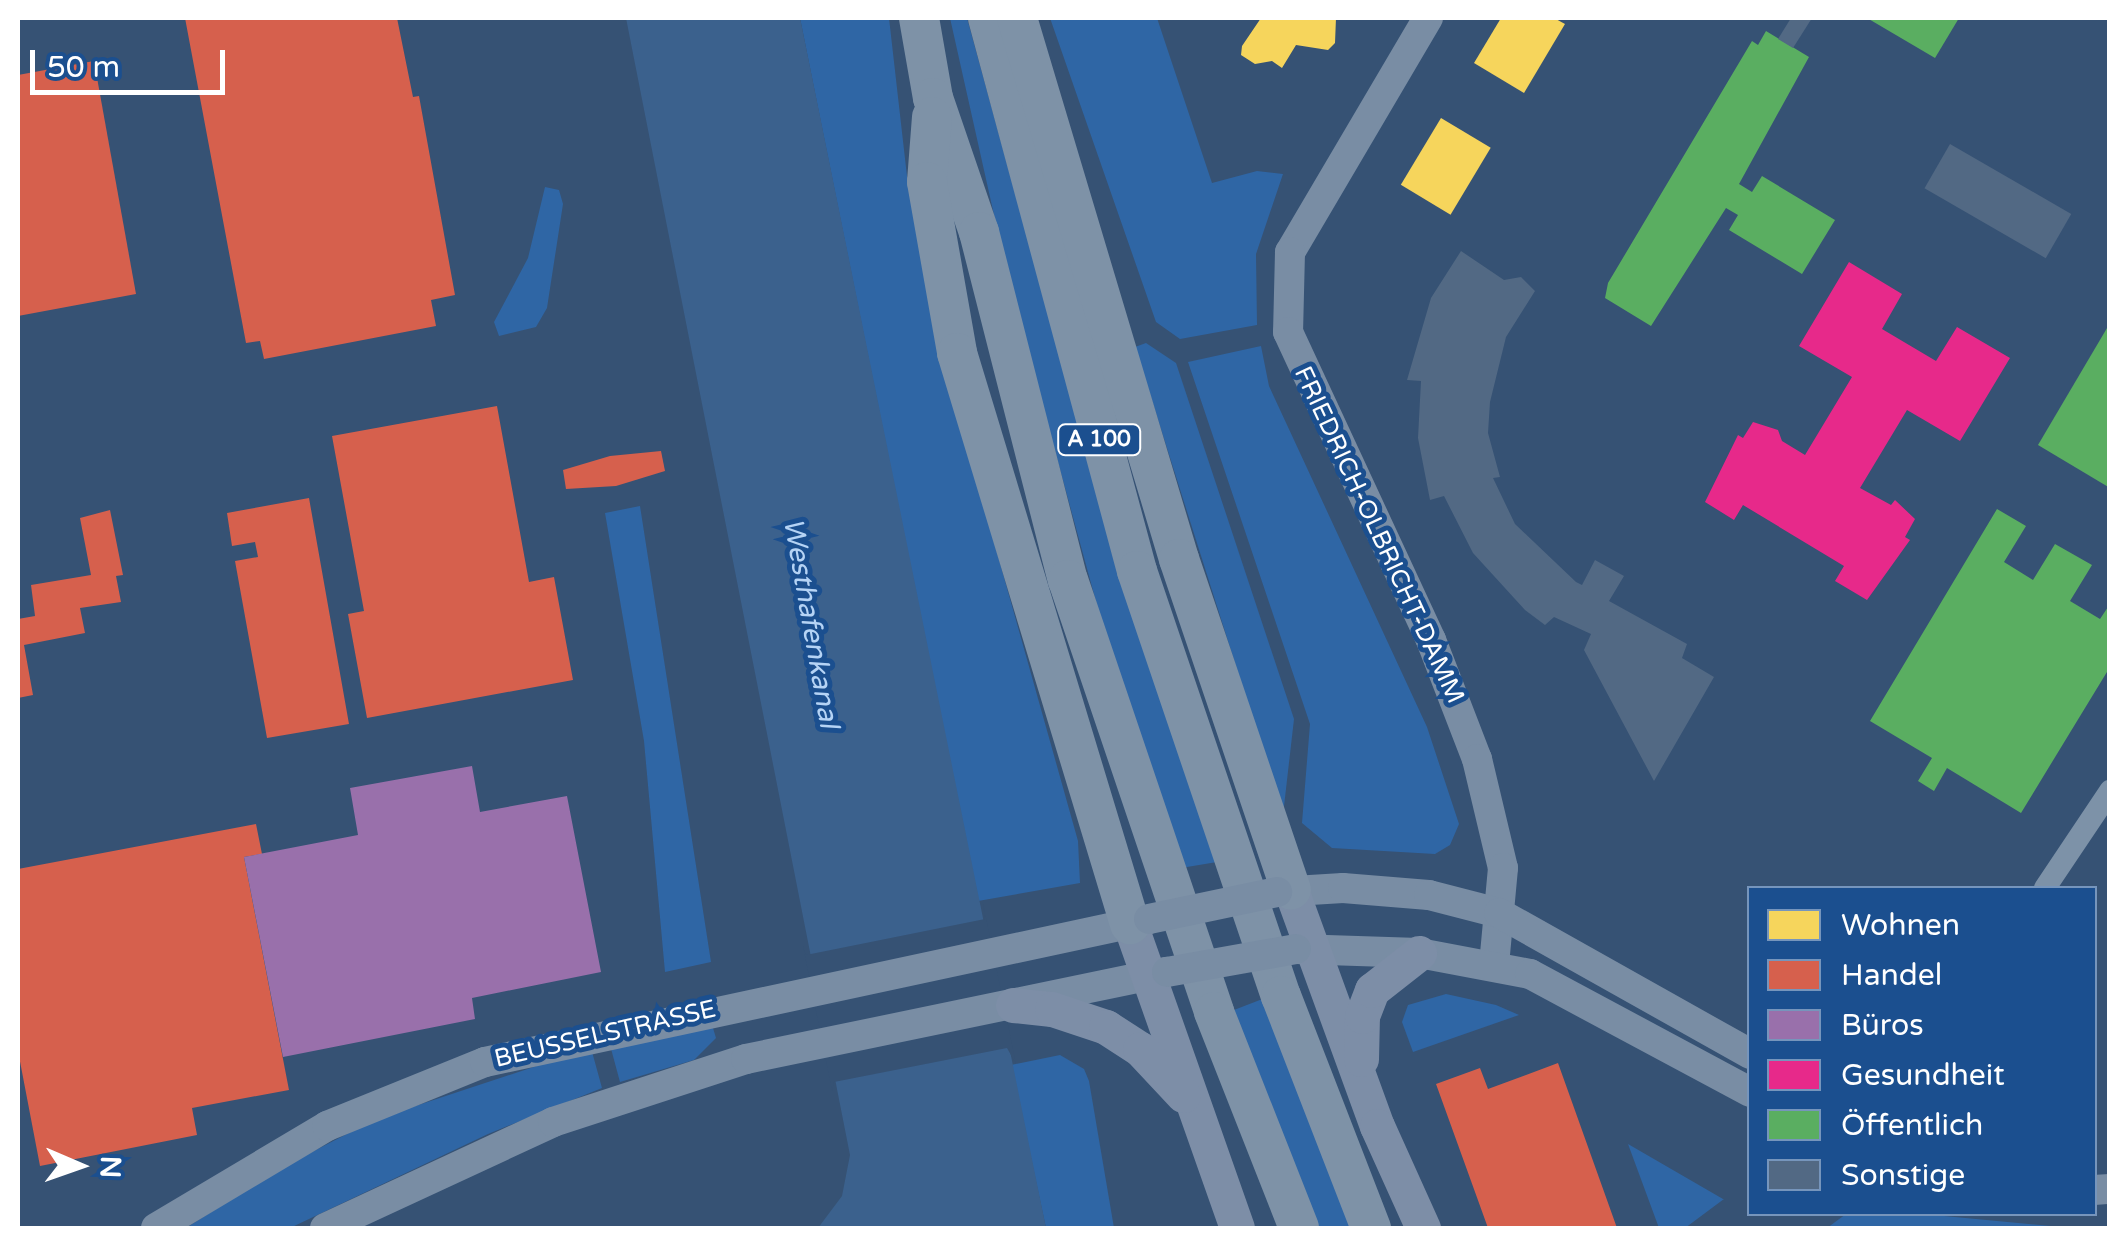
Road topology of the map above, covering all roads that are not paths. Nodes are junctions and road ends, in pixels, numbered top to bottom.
1 (919, 18) edge
2 (988, 18) edge
3 (1017, 18) edge
4 (1428, 18) edge
5 (933, 98) junction
6 (2110, 791) edge
7 (2046, 886) edge
8 (1284, 891) junction
9 (1499, 913) junction
10 (1139, 922) junction
11 (1304, 948) junction
12 (1419, 953) junction
13 (1494, 965) junction
14 (1158, 974) junction
15 (734, 1004) junction
16 (1012, 1005) junction
17 (1747, 1052) edge
18 (746, 1059) junction
19 (1360, 1080) junction
20 (1747, 1090) edge
21 (1199, 1122) junction
22 (156, 1228) edge
23 (324, 1228) edge
24 (1237, 1228) edge
25 (1299, 1228) edge
26 (1372, 1228) edge
27 (1423, 1228) edge

1 - 5 highway, A 100
2 - 26 highway, A 100
3 - 8 highway
4 - 9 main road, FRIEDRICH-OLBRICHT-DAMM
5 - 10 highway
5 - 25 highway, A 100
6 - 7 street
8 - 9 main road, BEUSSELSTRASSE
8 - 10 main road, BEUSSELSTRASSE, bridge
8 - 11 main road
9 - 13 main road, FRIEDRICH-OLBRICHT-DAMM
9 - 17 main road, BEUSSELSTRASSE
10 - 14 main road
10 - 15 main road, BEUSSELSTRASSE
11 - 12 main road
11 - 14 main road, bridge
11 - 19 main road
12 - 13 main road
12 - 19 main road
13 - 20 main road
14 - 16 main road
14 - 21 main road
15 - 18 main road, BEUSSELSTRASSE
15 - 22 main road, BEUSSELSTRASSE
16 - 18 main road
16 - 21 main road
18 - 23 main road
19 - 27 main road
21 - 24 main road

